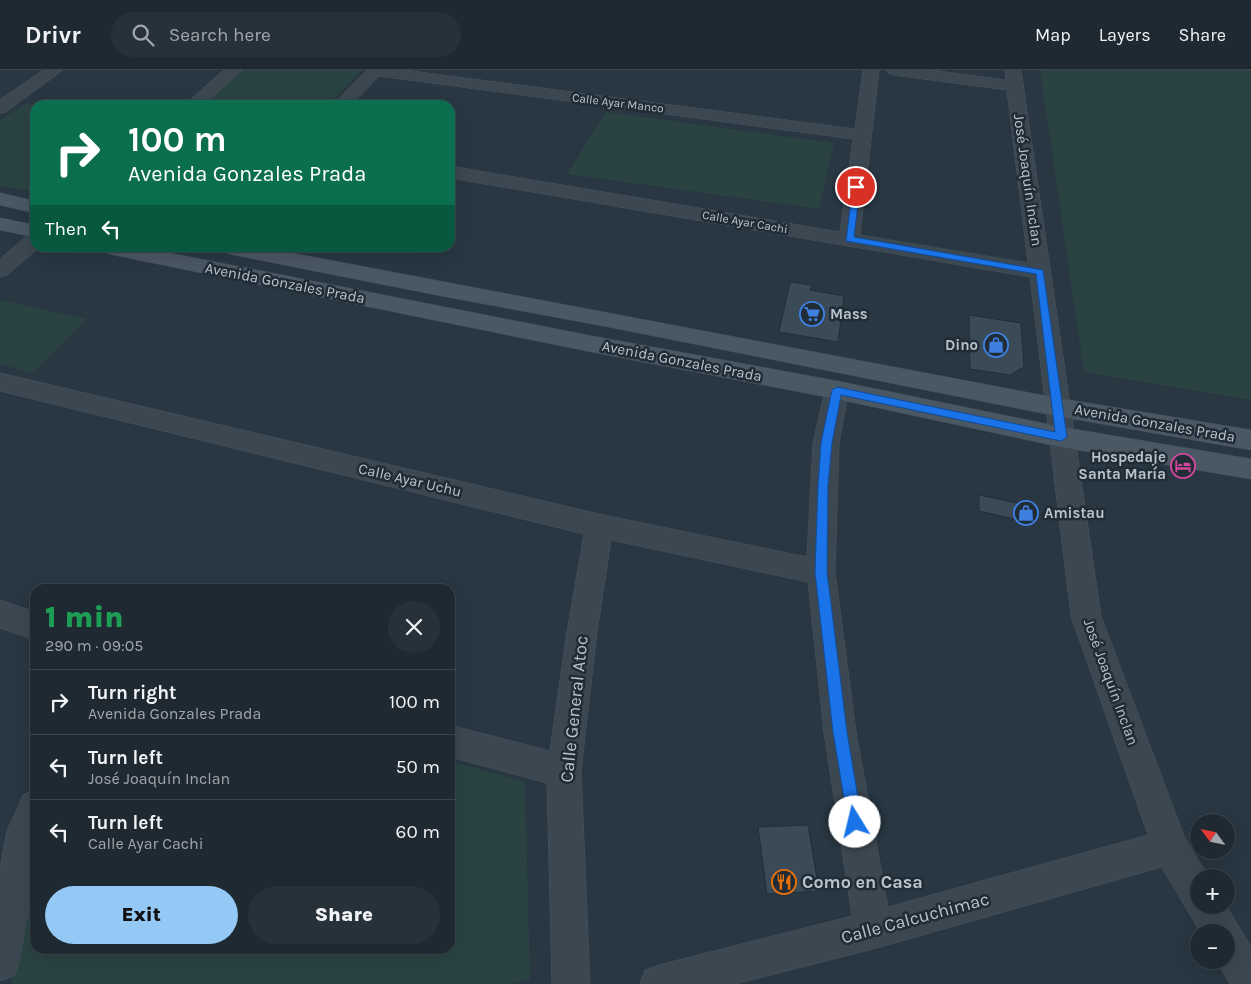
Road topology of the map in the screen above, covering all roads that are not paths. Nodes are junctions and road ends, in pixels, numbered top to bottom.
1 (55, 70) edge
2 (234, 70) edge
3 (871, 70) edge
4 (894, 70) edge
5 (375, 71) edge
6 (1014, 78) edge
7 (200, 100) edge
8 (347, 100) edge
9 (0, 108) edge
10 (862, 135) junction
11 (455, 173) edge
12 (0, 199) edge
13 (30, 206) edge
14 (0, 224) edge
15 (30, 230) edge
16 (849, 239) junction
17 (30, 244) edge
18 (134, 252) edge
19 (254, 252) edge
20 (0, 270) edge
21 (1040, 272) junction
22 (0, 382) edge
23 (837, 390) junction
24 (1057, 407) junction
25 (1061, 437) junction
26 (1251, 440) edge
27 (1251, 469) edge
28 (599, 526) junction
29 (821, 572) junction
30 (0, 614) edge
31 (30, 624) edge
32 (455, 742) edge
33 (564, 771) junction
34 (30, 818) edge
35 (1170, 847) junction
36 (1190, 880) edge
37 (873, 930) junction
38 (1235, 956) edge
39 (0, 962) edge
40 (1251, 983) edge
41 (572, 984) edge
42 (659, 984) edge

1 - 9 street
2 - 7 street
3 - 10 street
4 - 6 street
5 - 8 street
5 - 10 street, Calle Ayar Manco
6 - 21 street, José Joaquín Inclan
10 - 16 street
11 - 16 street, Calle Ayar Cachi
12 - 13 street
14 - 15 street
16 - 21 street, Calle Ayar Cachi
17 - 20 street
18 - 23 street, Avenida Gonzales Prada
19 - 24 street, Avenida Gonzales Prada
21 - 24 street, José Joaquín Inclan
22 - 28 street, Calle Ayar Uchu
23 - 25 street, Avenida Gonzales Prada
23 - 29 street
24 - 25 street, José Joaquín Inclan
24 - 26 street, Avenida Gonzales Prada
25 - 27 street, Avenida Gonzales Prada
25 - 35 street, José Joaquín Inclan
28 - 29 street, Calle Ayar Uchu
28 - 33 street, Calle General Atoc
29 - 37 street
30 - 31 street
32 - 33 street
33 - 41 street, Calle General Atoc
34 - 39 street
35 - 36 street, José Joaquín Inclan
35 - 37 street, Calle Calcuchimac
37 - 42 street, Calle Calcuchimac
38 - 40 street

